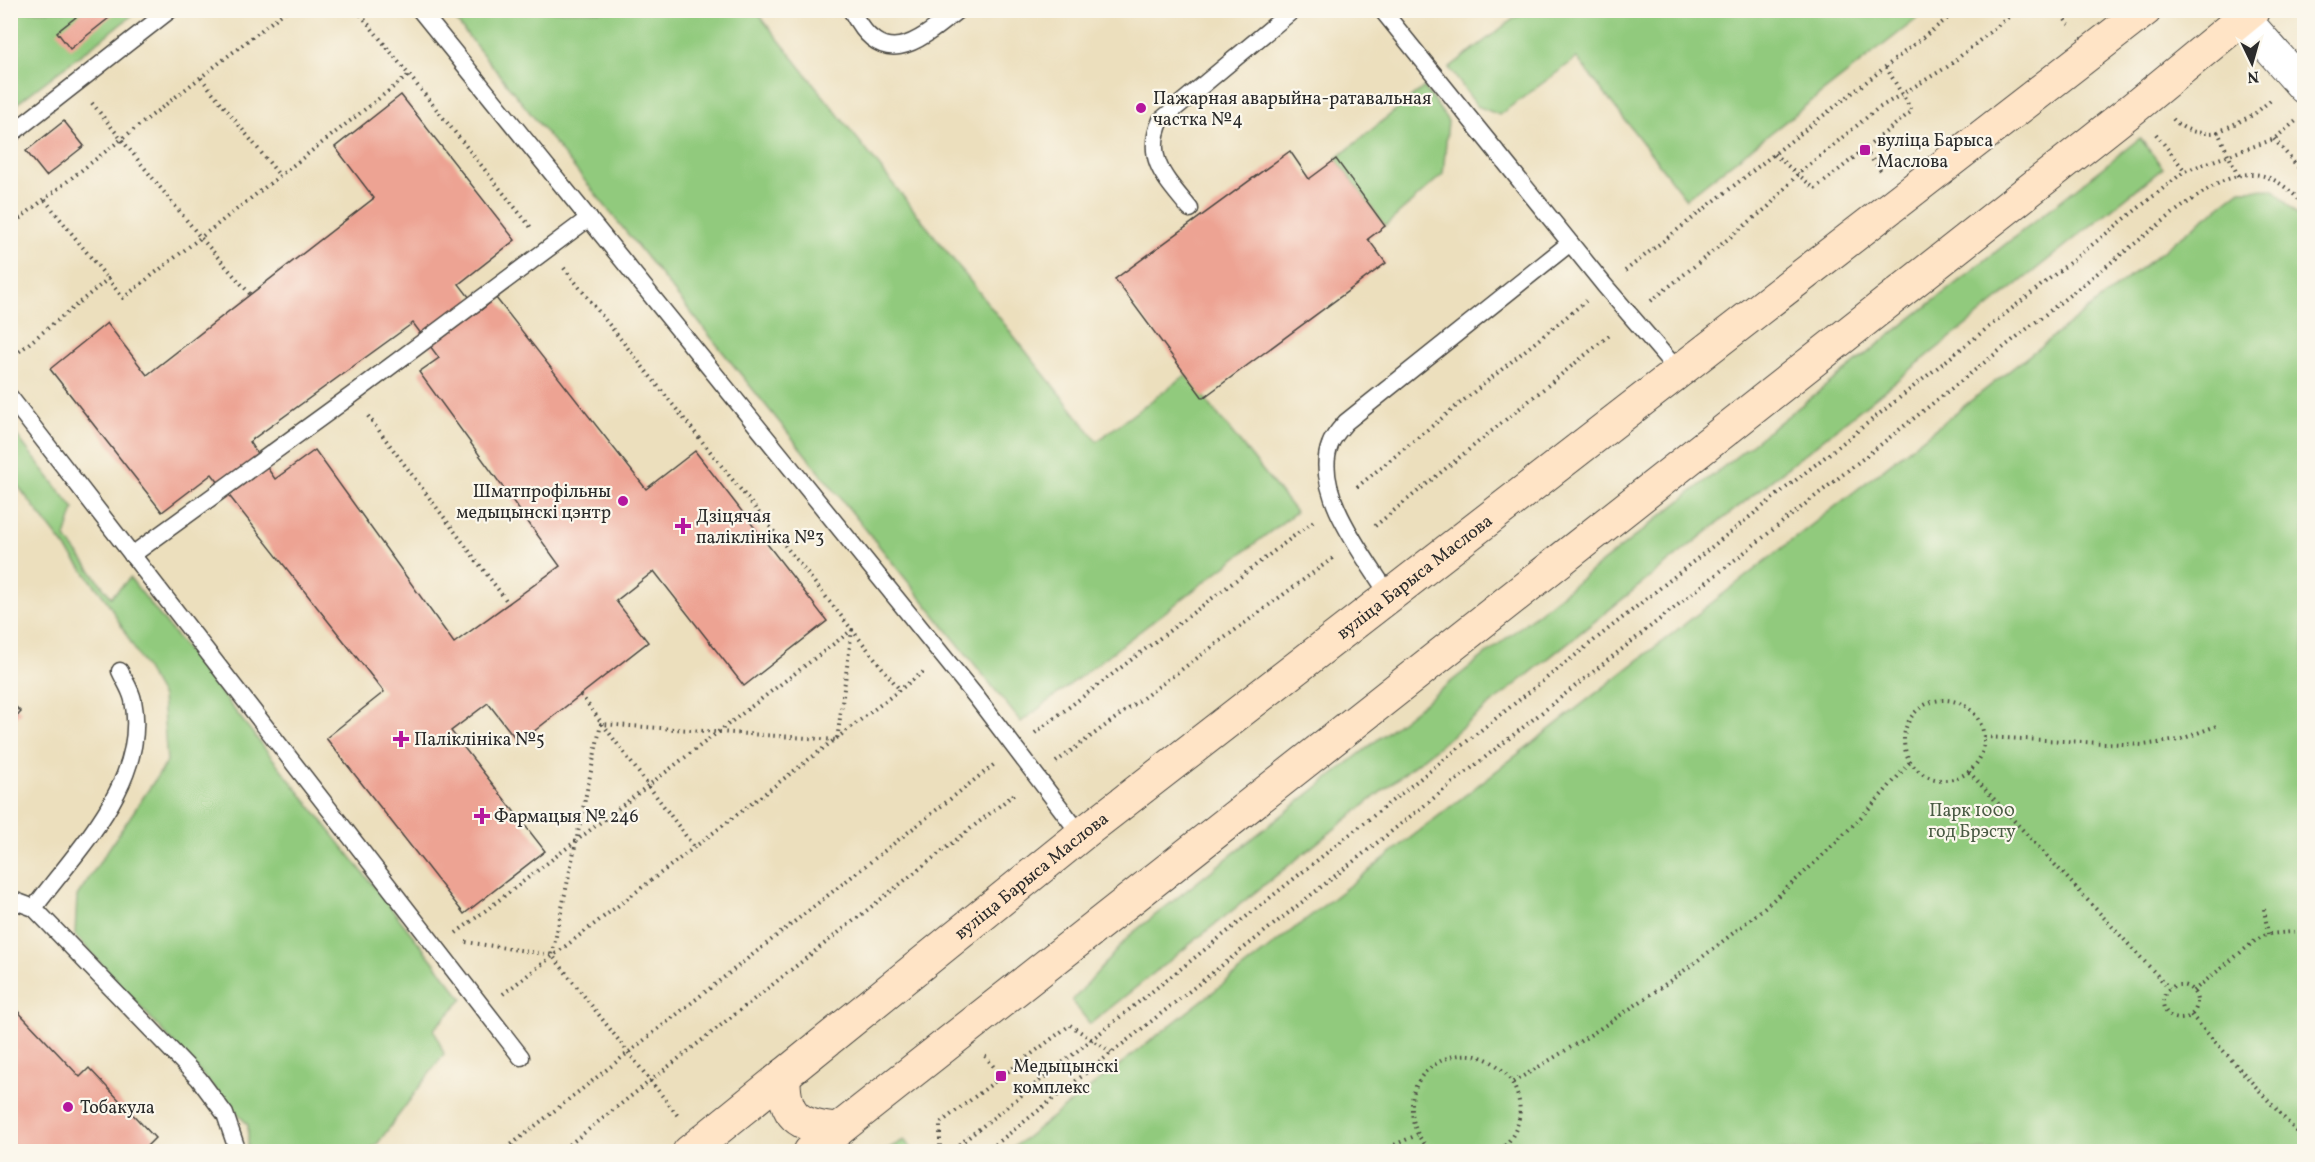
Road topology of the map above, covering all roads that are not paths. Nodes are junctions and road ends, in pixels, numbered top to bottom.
1 (170, 10) edge
2 (420, 10) edge
3 (851, 10) edge
4 (958, 10) edge
5 (1293, 10) edge
6 (1382, 10) edge
7 (2145, 10) edge
8 (2244, 13) edge
9 (2301, 83) edge
10 (10, 135) edge
11 (1190, 209) dead end
12 (589, 218) junction
13 (1570, 243) junction
14 (1679, 372) junction
15 (10, 397) edge
16 (132, 555) junction
17 (1390, 597) junction
18 (120, 671) dead end
19 (1082, 835) junction
20 (10, 899) edge
21 (34, 908) junction
22 (521, 1056) dead end
23 (784, 1075) junction
24 (838, 1130) junction
25 (694, 1147) edge
26 (238, 1152) edge
27 (810, 1152) edge

1 - 10 lane
2 - 12 lane
3 - 4 lane
5 - 11 lane
6 - 13 lane
7 - 14 main road, вуліца Барыса Маслова
8 - 9 street
8 - 24 main road
12 - 16 lane
12 - 19 lane
13 - 14 lane
13 - 17 lane
14 - 17 main road, вуліца Барыса Маслова
15 - 16 lane
16 - 22 lane
17 - 19 main road, вуліца Барыса Маслова
18 - 21 lane
19 - 23 main road, вуліца Барыса Маслова
20 - 21 lane
21 - 26 lane
23 - 24 main road
23 - 25 main road, вуліца Барыса Маслова
24 - 27 main road

